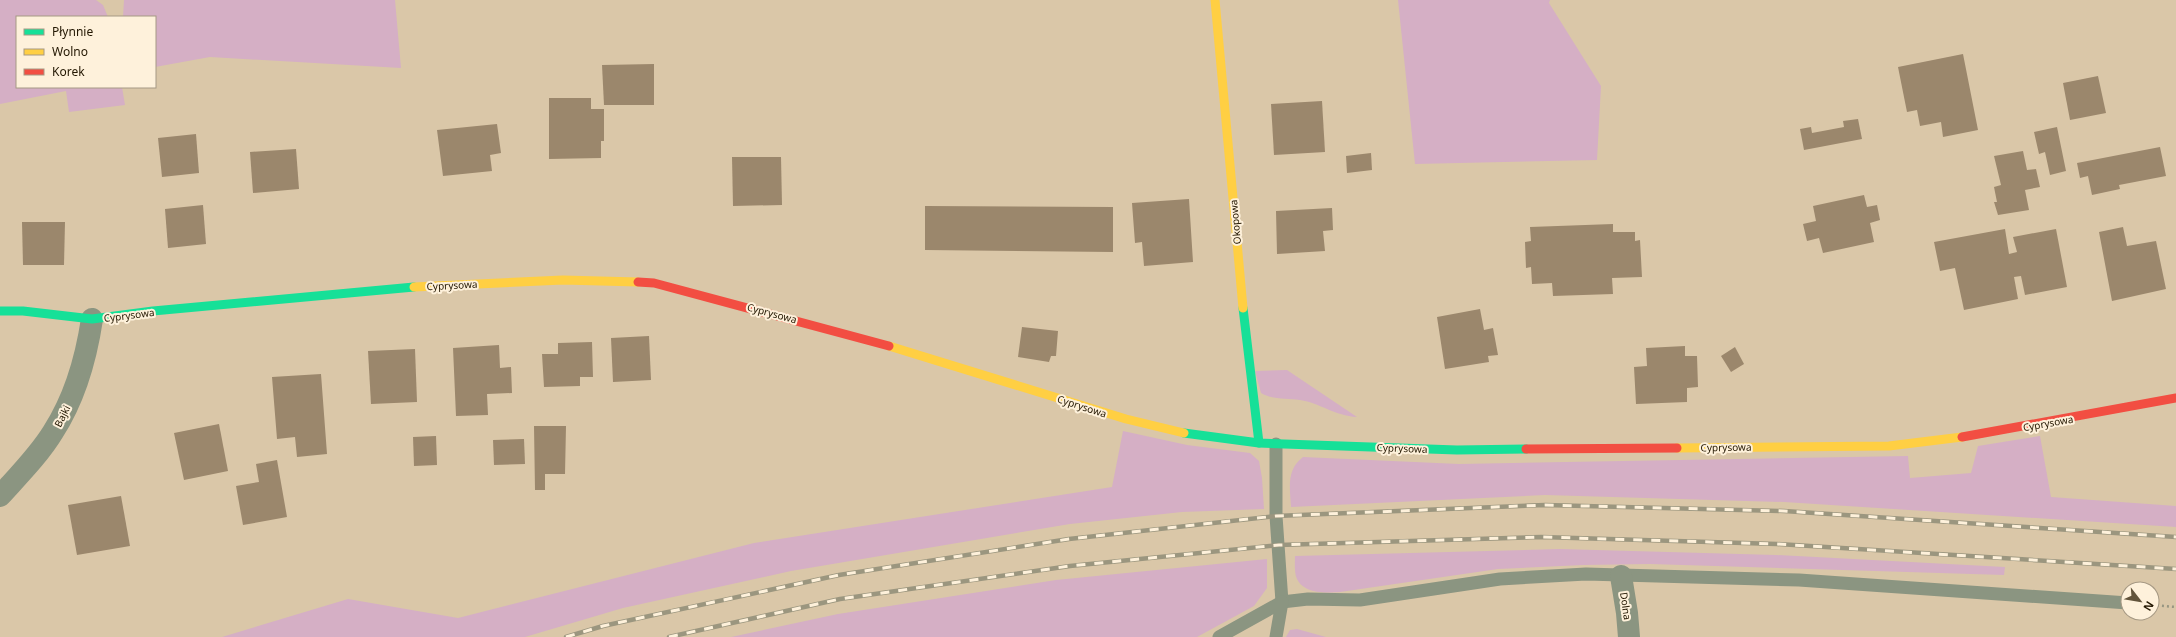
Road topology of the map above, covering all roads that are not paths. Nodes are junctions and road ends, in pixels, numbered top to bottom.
1 (1215, 0) edge
2 (0, 312) edge
3 (92, 319) junction
4 (2176, 398) edge
5 (1259, 443) junction
6 (1276, 444) junction
7 (0, 496) edge
8 (1621, 576) junction
9 (1282, 602) junction
10 (2120, 602) edge
11 (1218, 637) edge
12 (1276, 637) edge
13 (1629, 637) edge

1 - 5 street, Okopowa
2 - 3 street, Cyprysowa
3 - 5 street, Cyprysowa
3 - 7 street, Bajki
4 - 6 street, Cyprysowa
5 - 6 street, Cyprysowa
6 - 9 lane
8 - 9 lane
8 - 10 lane
8 - 13 street, Dolna
9 - 11 lane
9 - 12 lane

